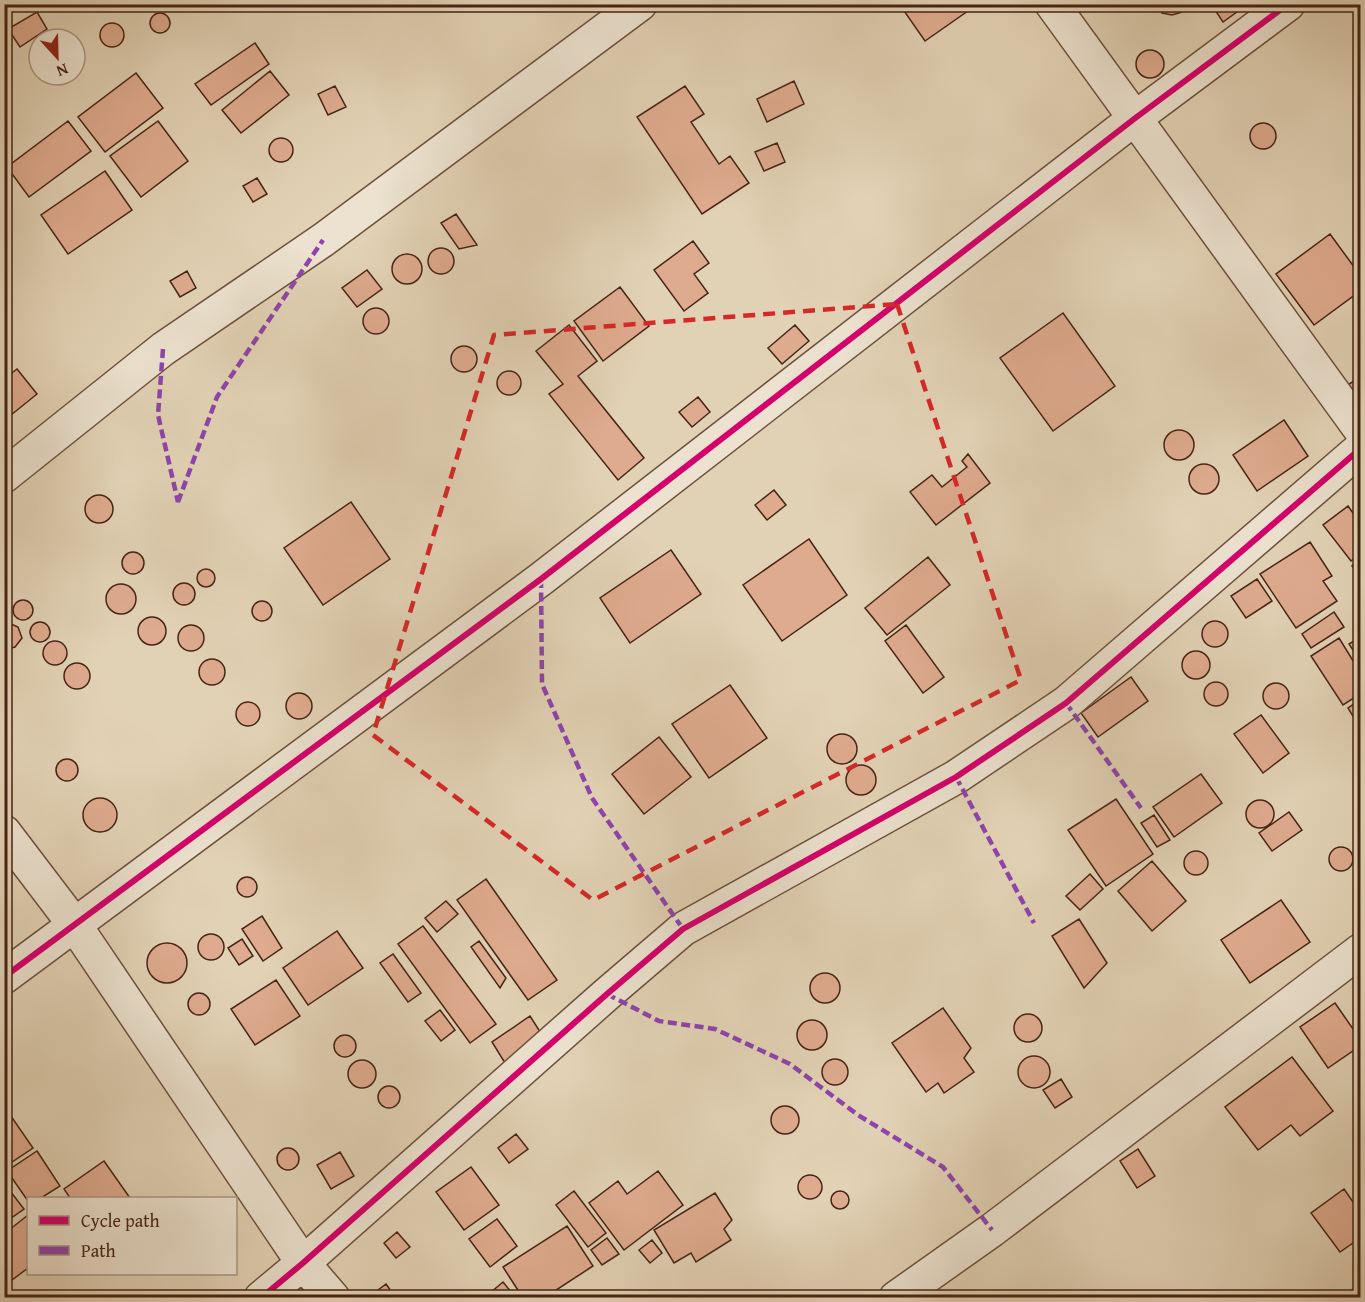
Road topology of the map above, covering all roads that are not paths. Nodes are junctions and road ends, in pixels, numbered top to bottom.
1 (640, 4) edge
2 (1052, 4) edge
3 (1288, 4) edge
4 (1134, 119) junction
5 (1360, 429) edge
6 (1360, 449) edge
7 (4, 476) edge
8 (4, 832) edge
9 (74, 924) junction
10 (1360, 951) edge
11 (4, 977) edge
12 (303, 1263) junction
13 (261, 1298) edge
14 (333, 1298) edge
15 (896, 1298) edge

1 - 7 street
2 - 4 street
3 - 4 street
4 - 5 street
4 - 9 street
6 - 12 street
8 - 9 street
9 - 11 street
9 - 12 street
10 - 15 street
12 - 13 street
12 - 14 street

